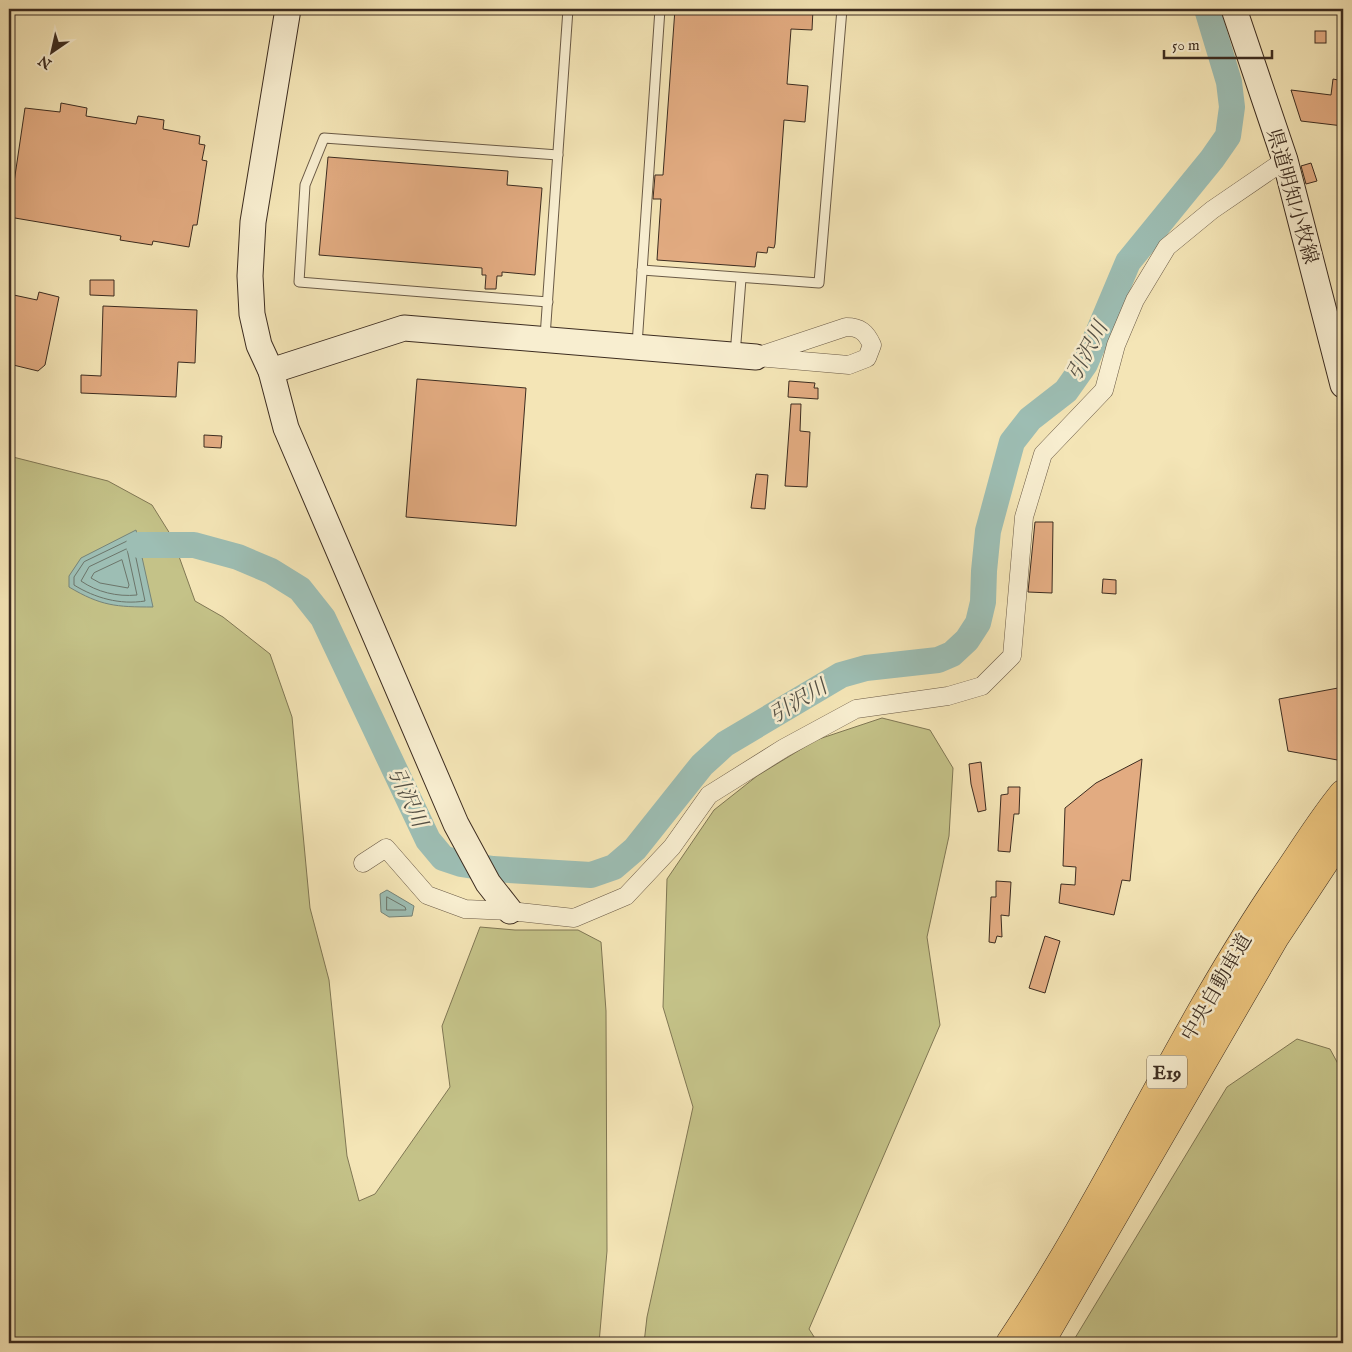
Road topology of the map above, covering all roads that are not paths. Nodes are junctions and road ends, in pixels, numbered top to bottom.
1 (288, 9) edge
2 (568, 9) edge
3 (660, 9) edge
4 (842, 9) edge
5 (1234, 9) edge
6 (558, 155) junction
7 (1285, 160) junction
8 (642, 270) junction
9 (741, 279) junction
10 (548, 302) junction
11 (545, 340) junction
12 (637, 347) junction
13 (745, 356) junction
14 (270, 371) junction
15 (1343, 385) edge
16 (1338, 800) edge
17 (1340, 838) edge
18 (363, 863) dead end
19 (510, 911) junction
20 (1010, 1343) edge
21 (1040, 1343) edge

1 - 14 street
2 - 6 lane
3 - 8 lane
4 - 9 lane
5 - 7 street, 県道明知小牧線
6 - 10 lane
6 - 10 lane
7 - 15 street, 県道明知小牧線
7 - 19 street
8 - 9 lane
8 - 12 lane
9 - 13 lane
10 - 11 lane
11 - 12 street
11 - 14 street
12 - 13 street
13 - 13 street
14 - 19 street
16 - 20 highway, 中央自動車道 / E19
17 - 21 highway, 中央自動車道 / E19
18 - 19 street

